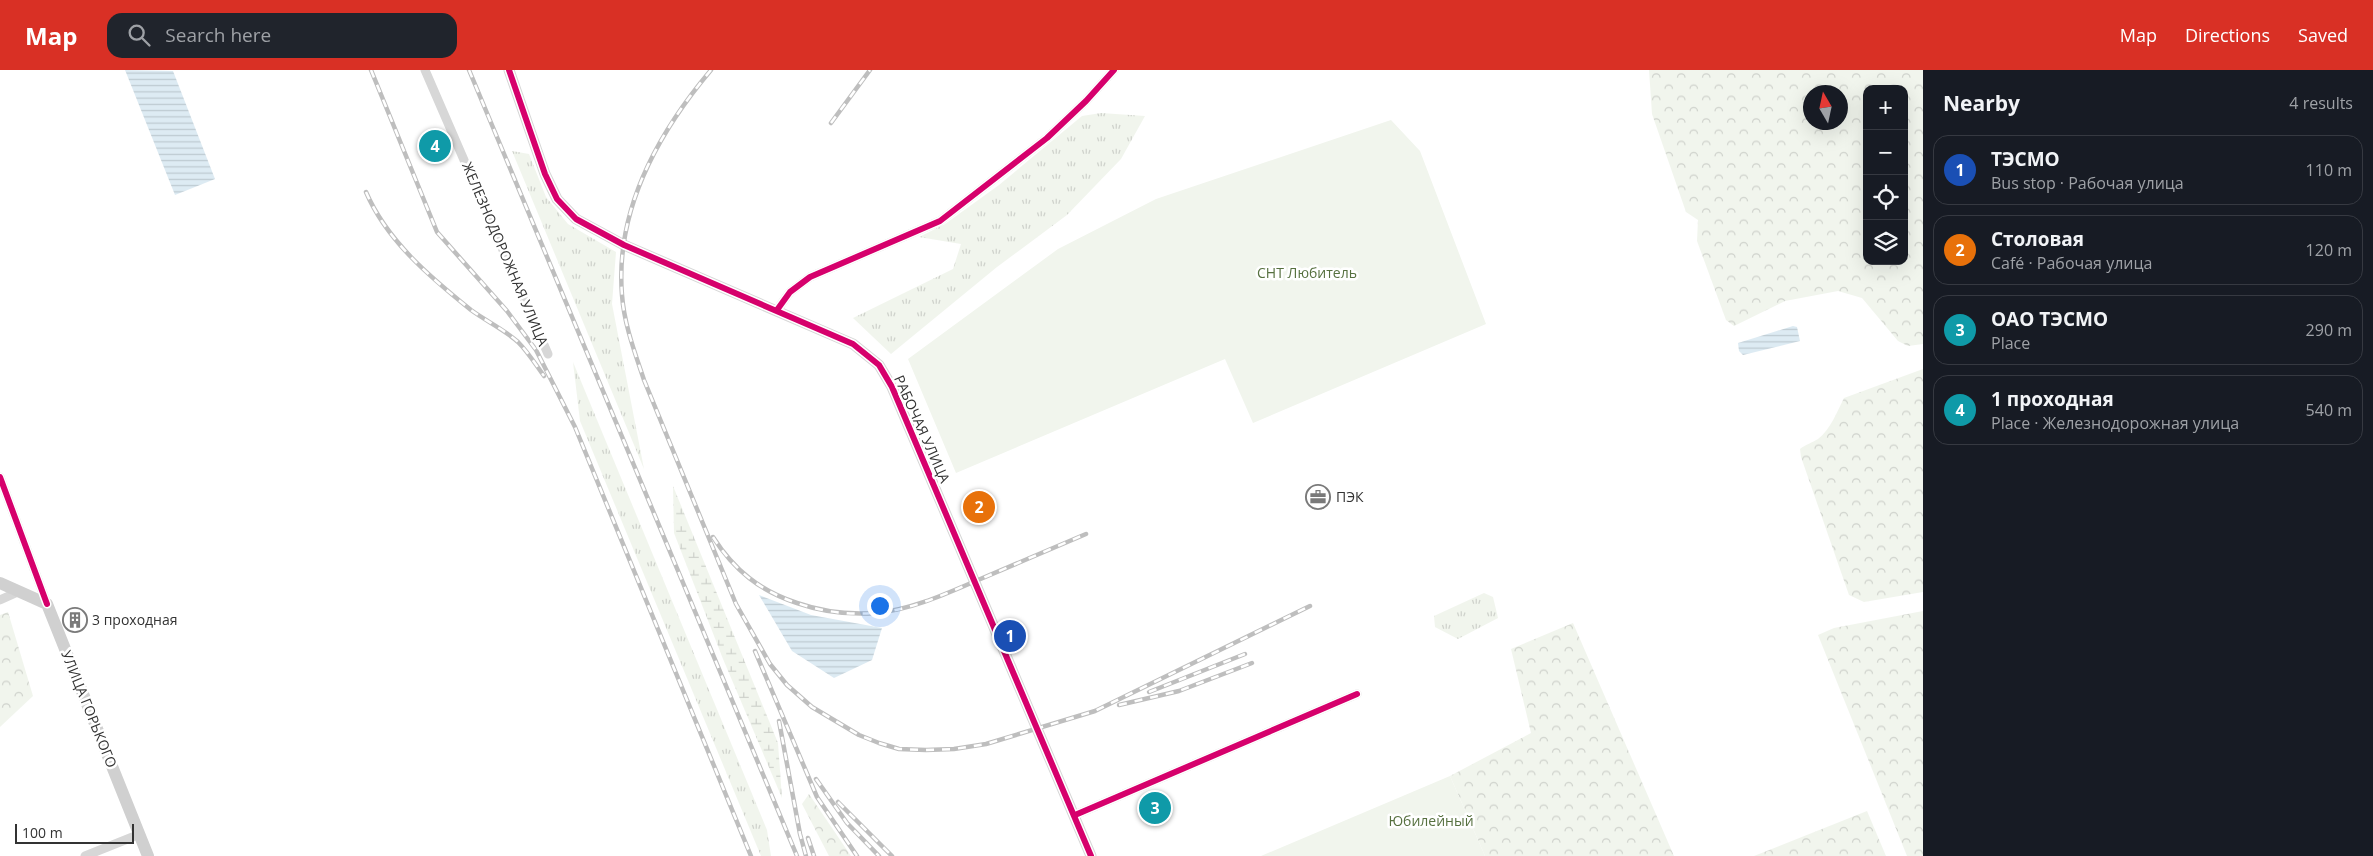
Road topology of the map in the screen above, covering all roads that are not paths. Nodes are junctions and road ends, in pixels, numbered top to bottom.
1 (425, 70) edge
2 (509, 70) edge
3 (1114, 70) edge
4 (777, 310) junction
5 (548, 354) dead end
6 (0, 477) edge
7 (0, 583) edge
8 (21, 591) junction
9 (0, 600) edge
10 (48, 604) junction
11 (1356, 694) dead end
12 (1075, 815) junction
13 (140, 834) junction
14 (85, 856) edge
15 (148, 856) edge
16 (1092, 856) edge

1 - 5 street, ЖЕЛЕЗНОДОРОЖНАЯ УЛИЦА
2 - 4 street, РАБОЧАЯ УЛИЦА
3 - 4 street
4 - 12 street, РАБОЧАЯ УЛИЦА
6 - 10 street, УЛИЦА ГОРЬКОГО
7 - 8 main road
8 - 9 street
8 - 10 main road
10 - 13 main road, УЛИЦА ГОРЬКОГО
11 - 12 street
12 - 16 street, РАБОЧАЯ УЛИЦА
13 - 14 street
13 - 15 main road, УЛИЦА ГОРЬКОГО

